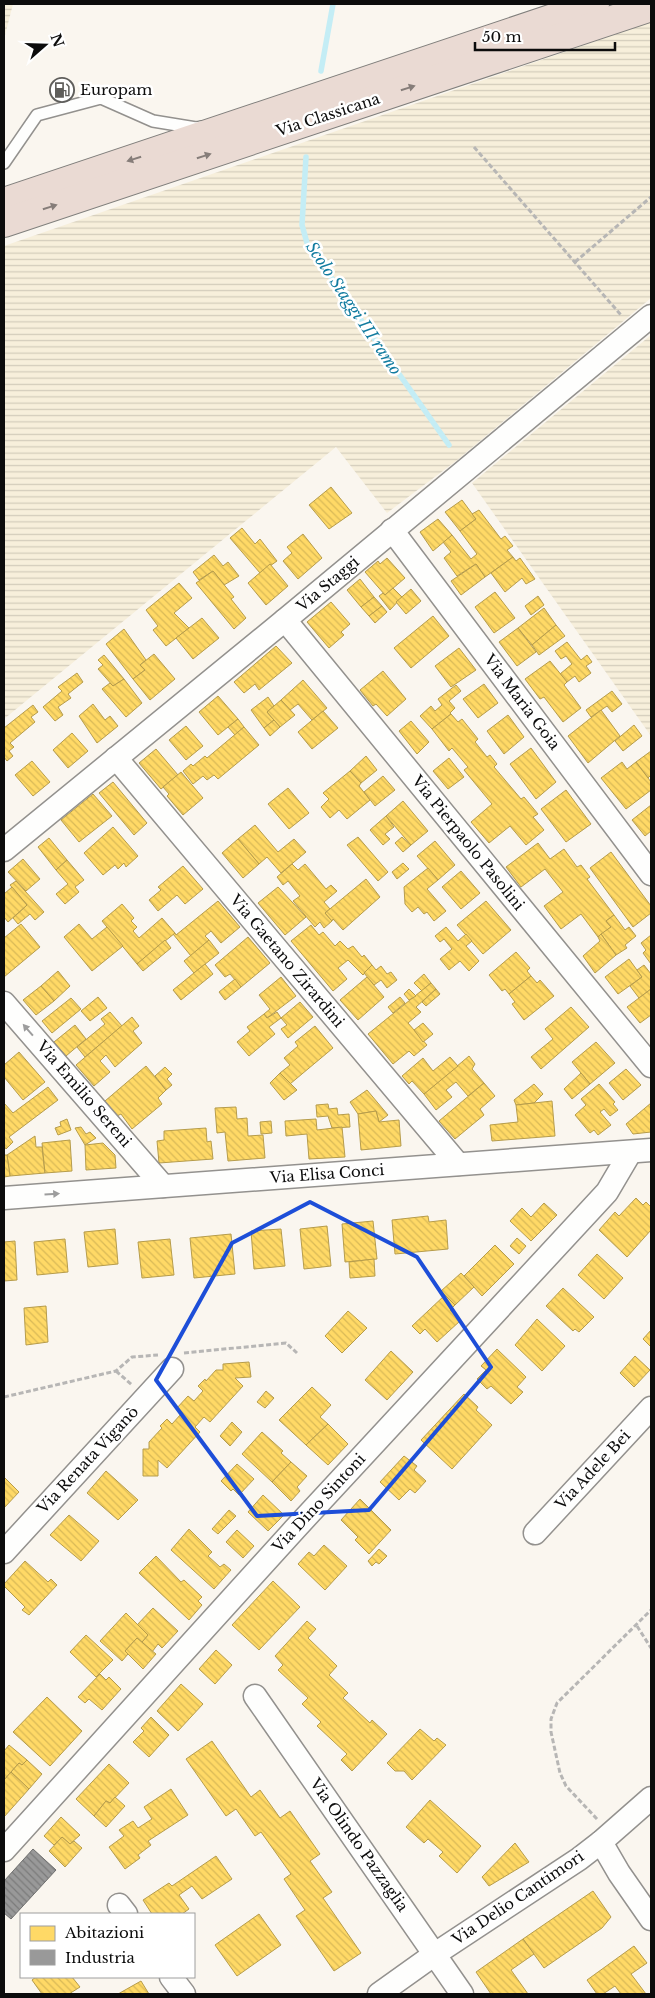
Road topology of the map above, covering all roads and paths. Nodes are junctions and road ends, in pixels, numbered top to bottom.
1 (595, 4) edge
2 (651, 7) edge
3 (374, 78) junction
4 (474, 147) dead end
5 (4, 163) edge
6 (651, 197) edge
7 (4, 202) edge
8 (4, 223) edge
9 (574, 262) junction
10 (651, 316) edge
11 (634, 330) junction
12 (392, 530) junction
13 (285, 620) junction
14 (116, 758) junction
15 (4, 850) edge
16 (651, 874) edge
17 (4, 1003) edge
18 (651, 1066) edge
19 (640, 1152) edge
20 (458, 1164) junction
21 (163, 1186) junction
22 (4, 1198) edge
23 (172, 1369) dead end
24 (651, 1408) edge
25 (535, 1533) dead end
26 (4, 1552) edge
27 (651, 1610) edge
28 (637, 1626) junction
29 (651, 1648) edge
30 (255, 1696) dead end
31 (651, 1798) edge
32 (606, 1838) junction
33 (4, 1850) edge
34 (651, 1919) edge
35 (435, 1954) junction
36 (172, 1978) edge
37 (184, 1994) edge
38 (379, 1994) edge
39 (462, 1994) edge

1 - 3 highway, Via Classicana
8 -> 2 highway, Via Classicana
3 - 5 lane
3 -> 7 highway, Via Classicana
4 - 9 path
6 - 9 path
9 - 11 path
10 - 11 street, Via Staggi
11 - 12 street, Via Staggi
12 - 13 street, Via Staggi
12 - 16 street, Via Maria Goia
13 - 14 street, Via Staggi
13 - 18 street, Via Pierpaolo Pasolini
14 - 15 street, Via Staggi
14 - 20 street, Via Gaetano Zirardini
21 -> 17 street, Via Emilio Sereni
19 - 20 street, Via Elisa Conci
19 - 33 street, Via Dino Sintoni
20 - 21 street, Via Elisa Conci
22 -> 21 street, Via Elisa Conci
23 - 26 street, Via Renata Viganò
24 - 25 street, Via Adele Bei
27 - 28 path
28 - 29 path
28 - 32 path
30 - 35 street, Via Olindo Pazzaglia
31 - 32 street, Via Delio Cantimori
32 - 34 street
32 - 35 street, Via Delio Cantimori
35 - 38 street, Via Delio Cantimori
35 - 39 street, Via Olindo Pazzaglia
36 - 37 street

